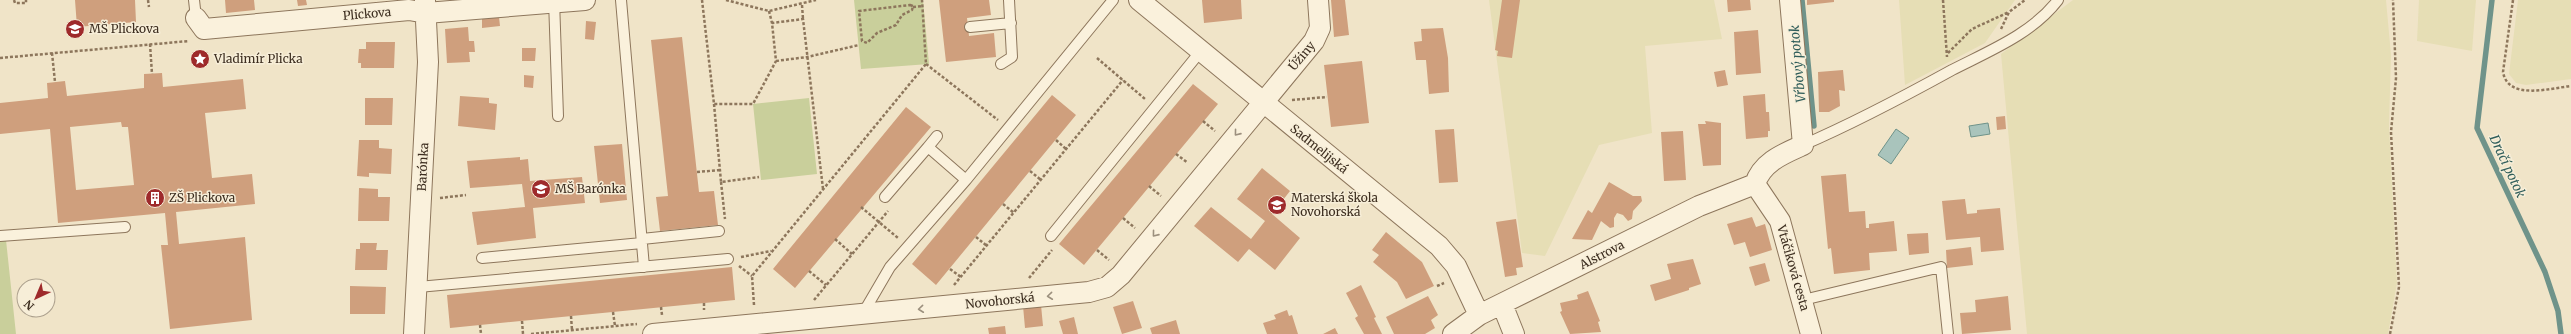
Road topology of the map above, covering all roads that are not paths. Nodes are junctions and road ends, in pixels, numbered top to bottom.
1 (585, 0) edge
2 (621, 0) edge
3 (1009, 0) edge
4 (1113, 0) edge
5 (1139, 0) edge
6 (1318, 0) edge
7 (1790, 0) edge
8 (2058, 0) edge
9 (554, 1) edge
10 (425, 7) edge
11 (195, 9) edge
12 (1011, 23) junction
13 (970, 27) dead end
14 (1200, 52) junction
15 (1001, 64) dead end
16 (1262, 103) junction
17 (558, 116) dead end
18 (937, 136) dead end
19 (1803, 145) junction
20 (928, 146) junction
21 (966, 180) junction
22 (1755, 184) junction
23 (885, 197) dead end
24 (125, 226) dead end
25 (719, 231) dead end
26 (0, 236) edge
27 (642, 241) junction
28 (1053, 241) road end
29 (482, 258) dead end
30 (728, 259) road end
31 (644, 267) junction
32 (418, 287) junction
33 (1803, 300) junction
34 (1502, 304) junction
35 (862, 315) junction
36 (1479, 315) junction
37 (414, 334) edge
38 (653, 334) edge
39 (1453, 334) edge
40 (1514, 334) edge
41 (1811, 334) edge
42 (1948, 334) edge

1 - 9 street, Plickova
2 - 27 lane
3 - 12 lane
4 - 21 lane
5 - 14 street, Sadmelijská
6 - 16 street, Úžiny
7 - 19 street
8 - 19 lane
9 - 10 street, Plickova
9 - 17 lane
10 - 11 street, Plickova
10 - 32 street, Barónka
12 - 13 lane
12 - 15 lane
14 - 16 street, Sadmelijská
14 - 28 lane
16 -> 35 street, Novohorská
16 - 36 street, Sadmelijská
18 - 20 lane
19 - 22 street
20 - 21 lane
20 - 23 lane
21 - 35 lane
22 - 33 street, Vtáčiková cesta
22 - 34 street, Alstrova
24 - 26 lane
25 - 27 lane
27 - 29 lane
27 - 31 lane
30 - 31 lane
31 - 32 lane
32 - 37 street, Barónka
33 - 41 street, Vtáčiková cesta
33 - 42 lane
34 - 36 street, Alstrova
34 - 40 street
35 - 38 street, Novohorská
36 - 39 street, Alstrova

